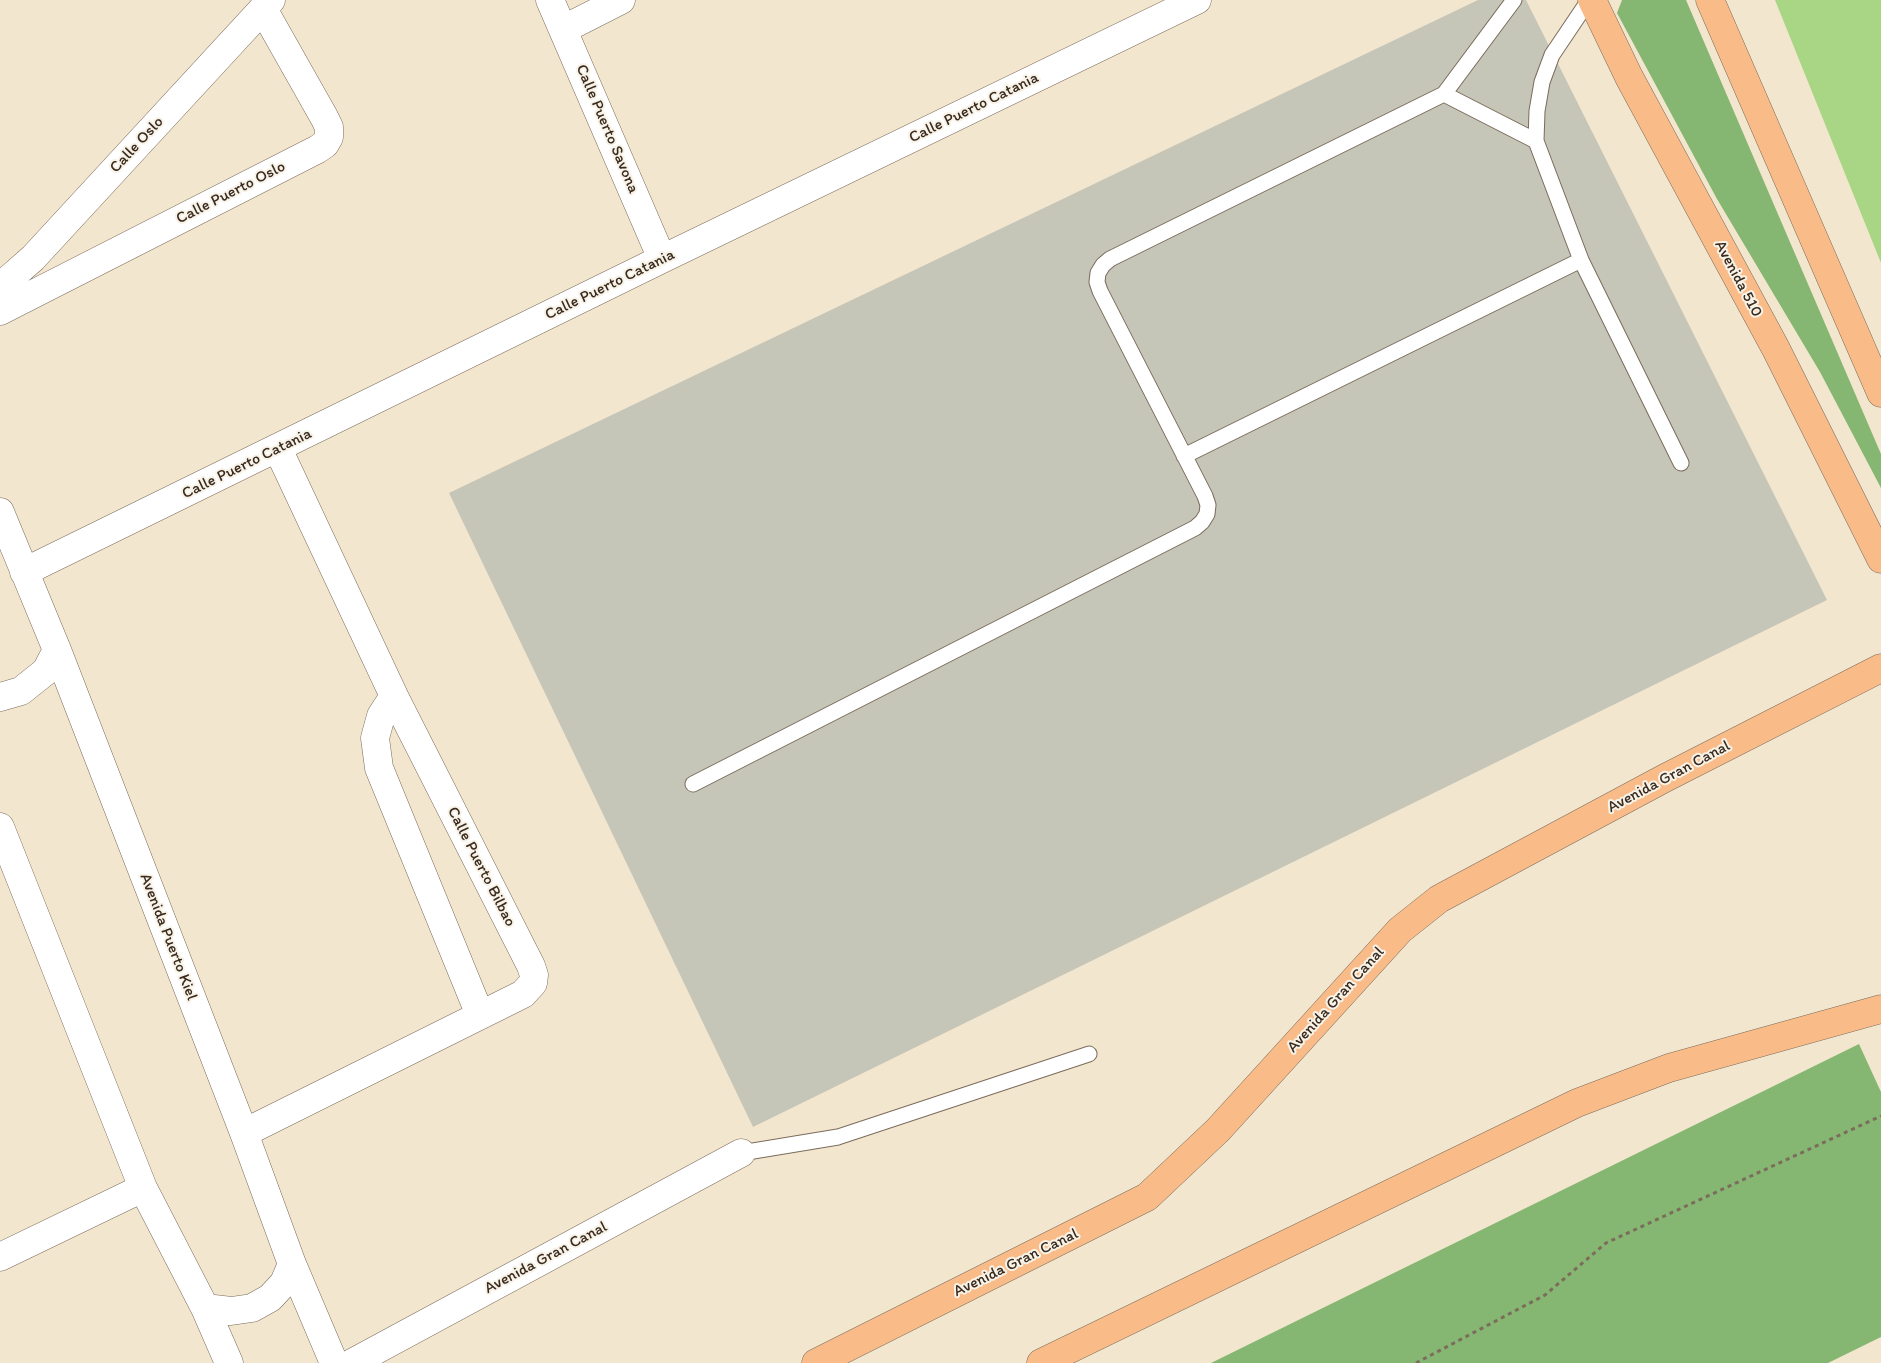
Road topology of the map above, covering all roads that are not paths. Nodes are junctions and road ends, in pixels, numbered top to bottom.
1 (550, 0) edge
2 (620, 0) edge
3 (1197, 0) edge
4 (1514, 0) edge
5 (1591, 0) edge
6 (1710, 0) edge
7 (267, 4) edge
8 (564, 29) junction
9 (1444, 94) junction
10 (1536, 141) junction
11 (662, 259) junction
12 (1581, 260) junction
13 (0, 287) edge
14 (0, 311) edge
15 (1873, 360) edge
16 (1881, 393) edge
17 (278, 449) junction
18 (1184, 456) junction
19 (1681, 463) dead end
20 (0, 512) edge
21 (5, 537) edge
22 (1881, 559) edge
23 (24, 572) junction
24 (57, 650) junction
25 (1881, 668) edge
26 (394, 696) junction
27 (0, 697) edge
28 (693, 784) dead end
29 (0, 826) edge
30 (1881, 1008) edge
31 (480, 1015) junction
32 (1088, 1054) dead end
33 (244, 1133) junction
34 (741, 1153) joint
35 (143, 1188) junction
36 (0, 1257) edge
37 (292, 1264) junction
38 (205, 1308) junction
39 (229, 1363) edge
40 (334, 1363) edge
41 (352, 1363) edge
42 (816, 1363) edge
43 (1041, 1363) edge

1 - 8 street, Calle Puerto Savona
2 - 8 street
3 - 11 street, Calle Puerto Catania
4 - 9 lane
5 - 10 lane
5 - 22 main road, Avenida 510
6 - 15 main road
7 - 13 street, Calle Oslo
7 - 14 street, Calle Puerto Oslo
8 - 11 street, Calle Puerto Savona
9 - 10 lane
9 - 18 lane
10 - 12 lane
11 - 17 street, Calle Puerto Catania
12 - 18 lane
12 - 19 lane
15 - 16 main road
17 - 23 street, Calle Puerto Catania
17 - 26 street, Calle Puerto Bilbao
18 - 28 lane
20 - 21 street, Avenida Puerto Kiel
21 - 23 street, Avenida Puerto Kiel
23 - 24 street, Avenida Puerto Kiel
24 - 27 street
24 - 33 street, Avenida Puerto Kiel
25 - 42 main road, Avenida Gran Canal
26 - 31 street
26 - 31 street, Calle Puerto Bilbao
29 - 35 street
30 - 43 main road
31 - 33 street, Calle Puerto Bilbao
32 - 34 lane
33 - 37 street, Avenida Puerto Kiel
34 - 41 street, Avenida Gran Canal
35 - 36 street
35 - 38 street
37 - 38 street
37 - 40 street, Avenida Puerto Kiel
38 - 39 street

